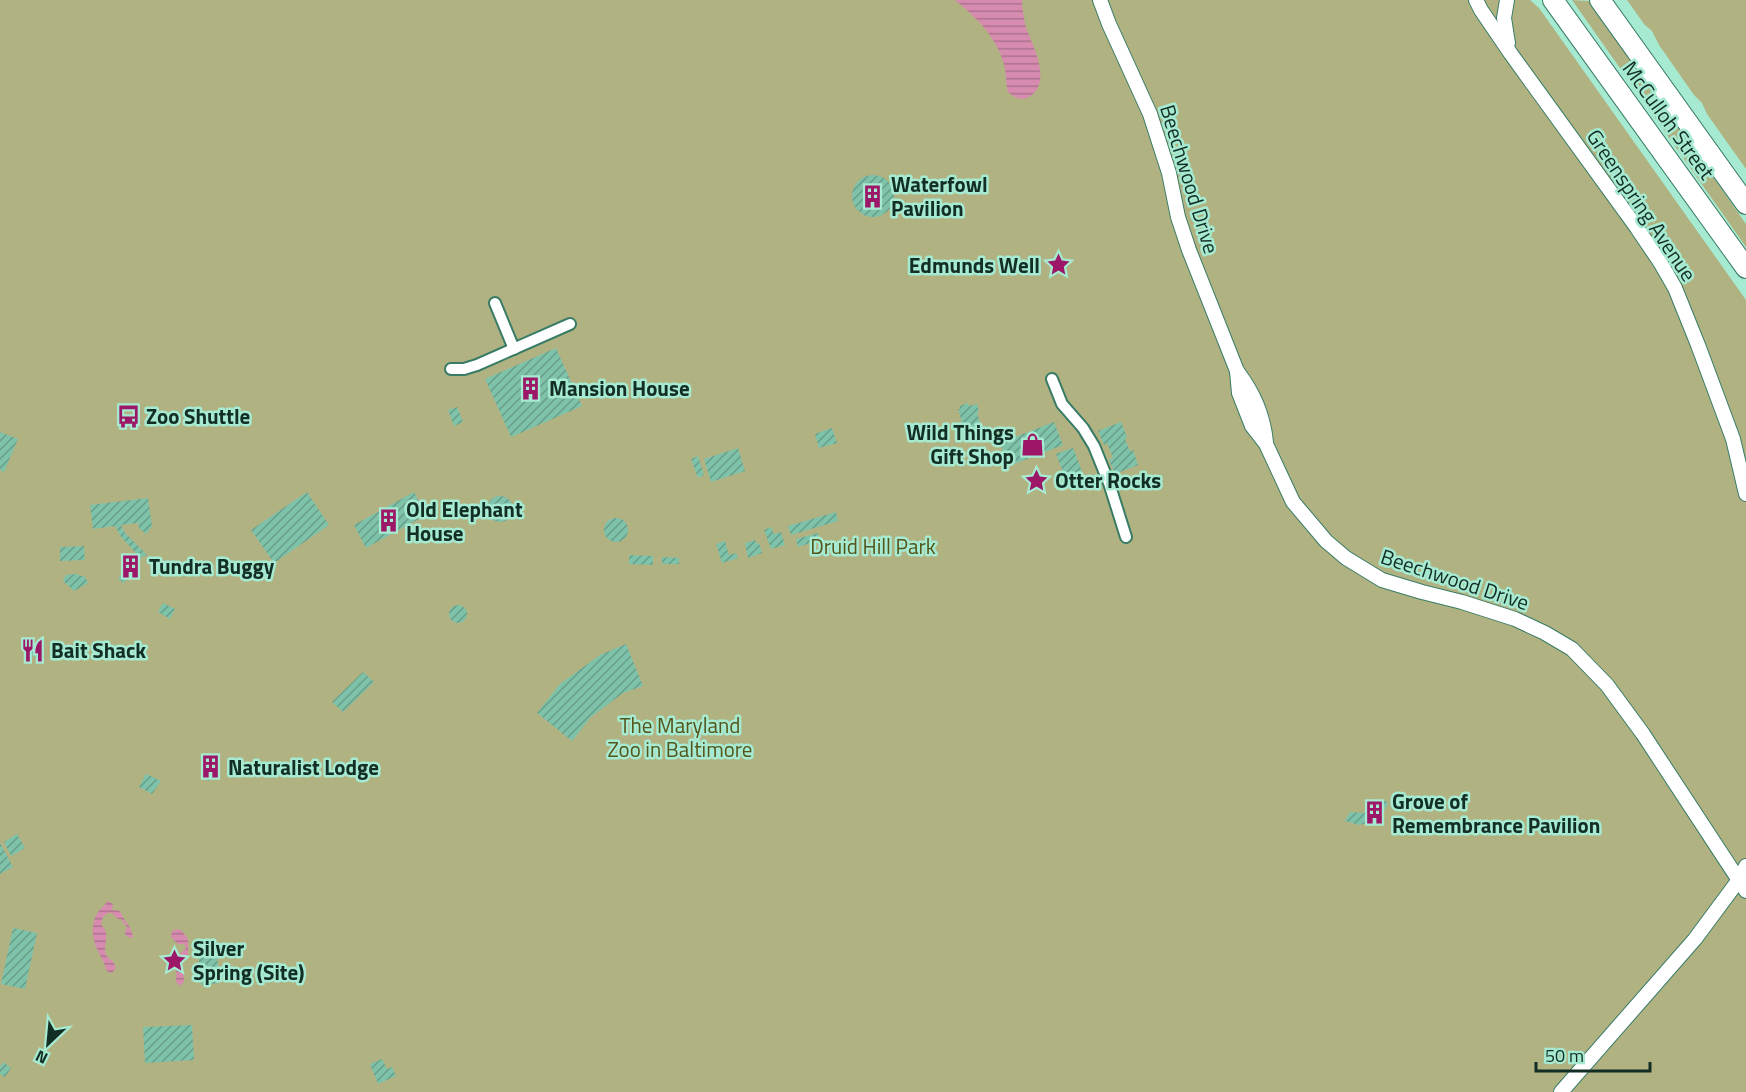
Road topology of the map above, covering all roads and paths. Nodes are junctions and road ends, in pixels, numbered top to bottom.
1 (1100, 0) edge
2 (1476, 0) edge
3 (1507, 0) edge
4 (1553, 0) edge
5 (1600, 0) edge
6 (1511, 54) junction
7 (1746, 204) edge
8 (1746, 268) edge
9 (495, 303) dead end
10 (570, 324) dead end
11 (514, 349) junction
12 (451, 369) dead end
13 (1052, 379) dead end
14 (1746, 494) edge
15 (1126, 537) dead end
16 (1746, 866) edge
17 (1742, 886) edge
18 (1561, 1092) edge

1 - 17 street, Beechwood Drive
2 - 6 street, Greenspring Avenue
3 - 6 street, Greenspring Avenue
4 - 8 main road, McCulloh Street
5 - 7 main road
6 - 14 street, Greenspring Avenue
9 - 11 street
10 - 11 street
11 - 12 street
13 - 15 street
16 - 17 street
17 - 18 street

